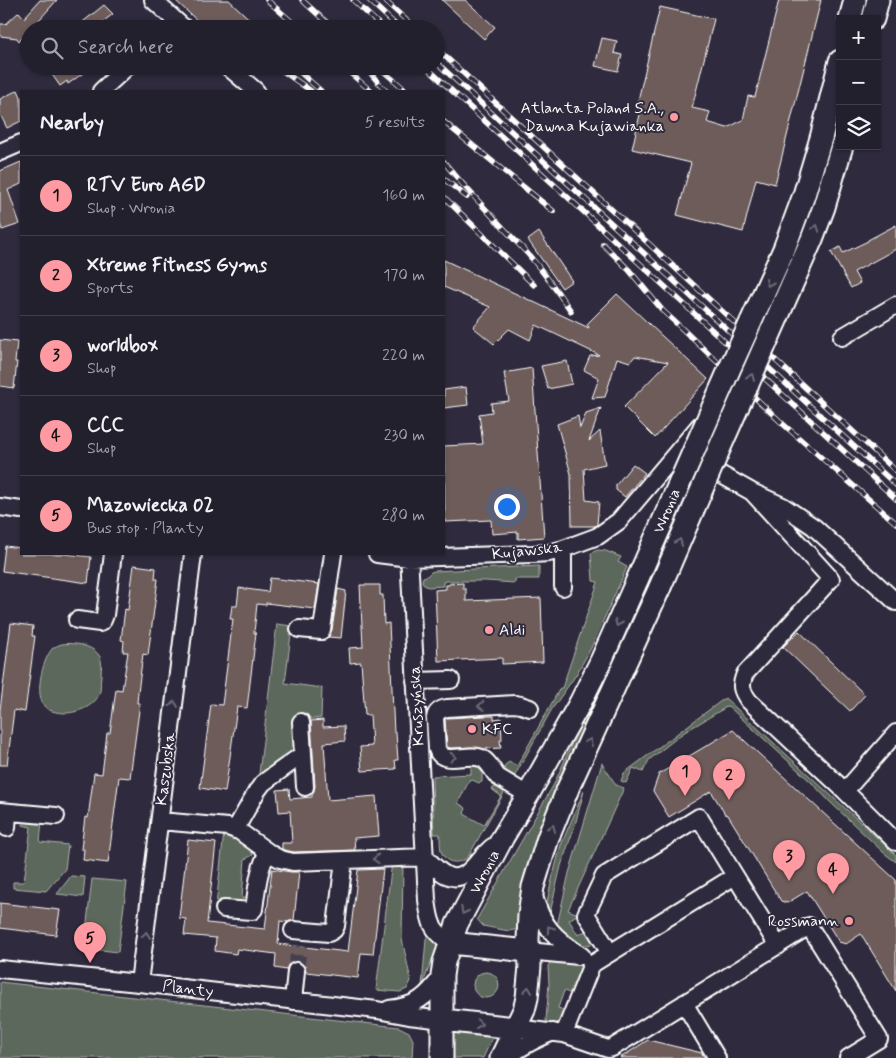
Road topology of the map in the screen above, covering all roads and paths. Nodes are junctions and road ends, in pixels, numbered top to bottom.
1 (153, 0) edge
2 (855, 0) edge
3 (878, 0) edge
4 (851, 15) edge
5 (874, 15) edge
6 (170, 20) edge
7 (118, 75) edge
8 (237, 75) edge
9 (836, 76) edge
10 (102, 90) edge
11 (255, 90) edge
12 (20, 143) edge
13 (841, 150) edge
14 (0, 152) edge
15 (896, 305) edge
16 (842, 337) dead end
17 (729, 390) dead end
18 (678, 451) junction
19 (752, 492) junction
20 (0, 507) edge
21 (20, 510) edge
22 (563, 549) junction
23 (113, 555) edge
24 (193, 555) edge
25 (333, 555) edge
26 (393, 555) edge
27 (409, 556) edge
28 (564, 587) dead end
29 (896, 602) edge
30 (78, 620) dead end
31 (299, 629) dead end
32 (451, 680) dead end
33 (415, 681) junction
34 (530, 708) dead end
35 (301, 722) dead end
36 (896, 733) edge
37 (304, 754) junction
38 (305, 787) dead end
39 (845, 791) junction
40 (528, 795) junction
41 (56, 816) dead end
42 (5, 817) edge
43 (160, 821) junction
44 (235, 830) junction
45 (503, 837) junction
46 (896, 842) edge
47 (268, 852) junction
48 (425, 857) junction
49 (344, 860) junction
50 (735, 876) junction
51 (532, 891) junction
52 (224, 909) dead end
53 (298, 935) dead end
54 (450, 943) junction
55 (778, 946) junction
56 (528, 951) junction
57 (610, 953) junction
58 (588, 960) junction
59 (0, 969) edge
60 (296, 971) tunnel mouth
61 (442, 976) junction
62 (140, 983) junction
63 (293, 1001) junction
64 (684, 1003) junction
65 (376, 1010) junction
66 (442, 1020) junction
67 (516, 1028) junction
68 (559, 1033) junction
69 (442, 1058) edge
70 (501, 1058) edge
71 (507, 1058) edge
72 (717, 1058) edge
73 (848, 1058) edge

1 - 6 street
2 - 4 main road
3 - 5 main road
7 - 10 street
8 - 11 street
9 -> 40 main road, Wronia, bridge
12 - 14 street
51 -> 13 main road, Wronia, bridge
15 - 16 street
17 - 18 street, Kujawska
18 - 19 street
18 - 22 street, Kujawska
19 - 29 street
19 - 39 street
20 - 21 street
22 - 27 street, Kujawska
22 - 28 street
23 - 30 street
43 -> 24 street, Kaszubska
25 - 31 street
26 - 27 street, Kujawska
27 - 33 street, Kruszyńska
32 - 33 street
33 - 48 street, Kruszyńska
34 -> 40 street
35 - 37 street
36 - 39 street
37 - 38 street
37 - 44 street
39 - 46 street
40 - 45 main road, Wronia
41 - 42 street
43 - 44 street
62 -> 43 street, Kaszubska
44 - 47 street
45 - 48 street
45 -> 54 main road, Wronia
47 - 49 street
47 - 52 street
48 -> 49 street
48 - 54 street, Kruszyńska
49 - 53 street
50 - 55 street
50 - 57 street
50 - 57 street
51 - 56 main road, Wronia
58 -> 51 street
54 - 56 main road
54 - 61 main road, Wronia
55 - 64 street
55 - 73 street
56 - 58 street
67 -> 56 main road, Wronia
57 - 58 street
58 - 68 street
59 - 62 street, Planty
60 - 63 street
61 - 65 street, Planty
61 - 66 main road, Wronia
62 - 63 street, Planty
63 - 65 street, Planty
64 - 68 street
64 - 72 street
65 - 66 street, Planty
66 -> 67 main road
66 - 69 main road
67 - 68 street
67 - 70 main road
68 - 71 street

